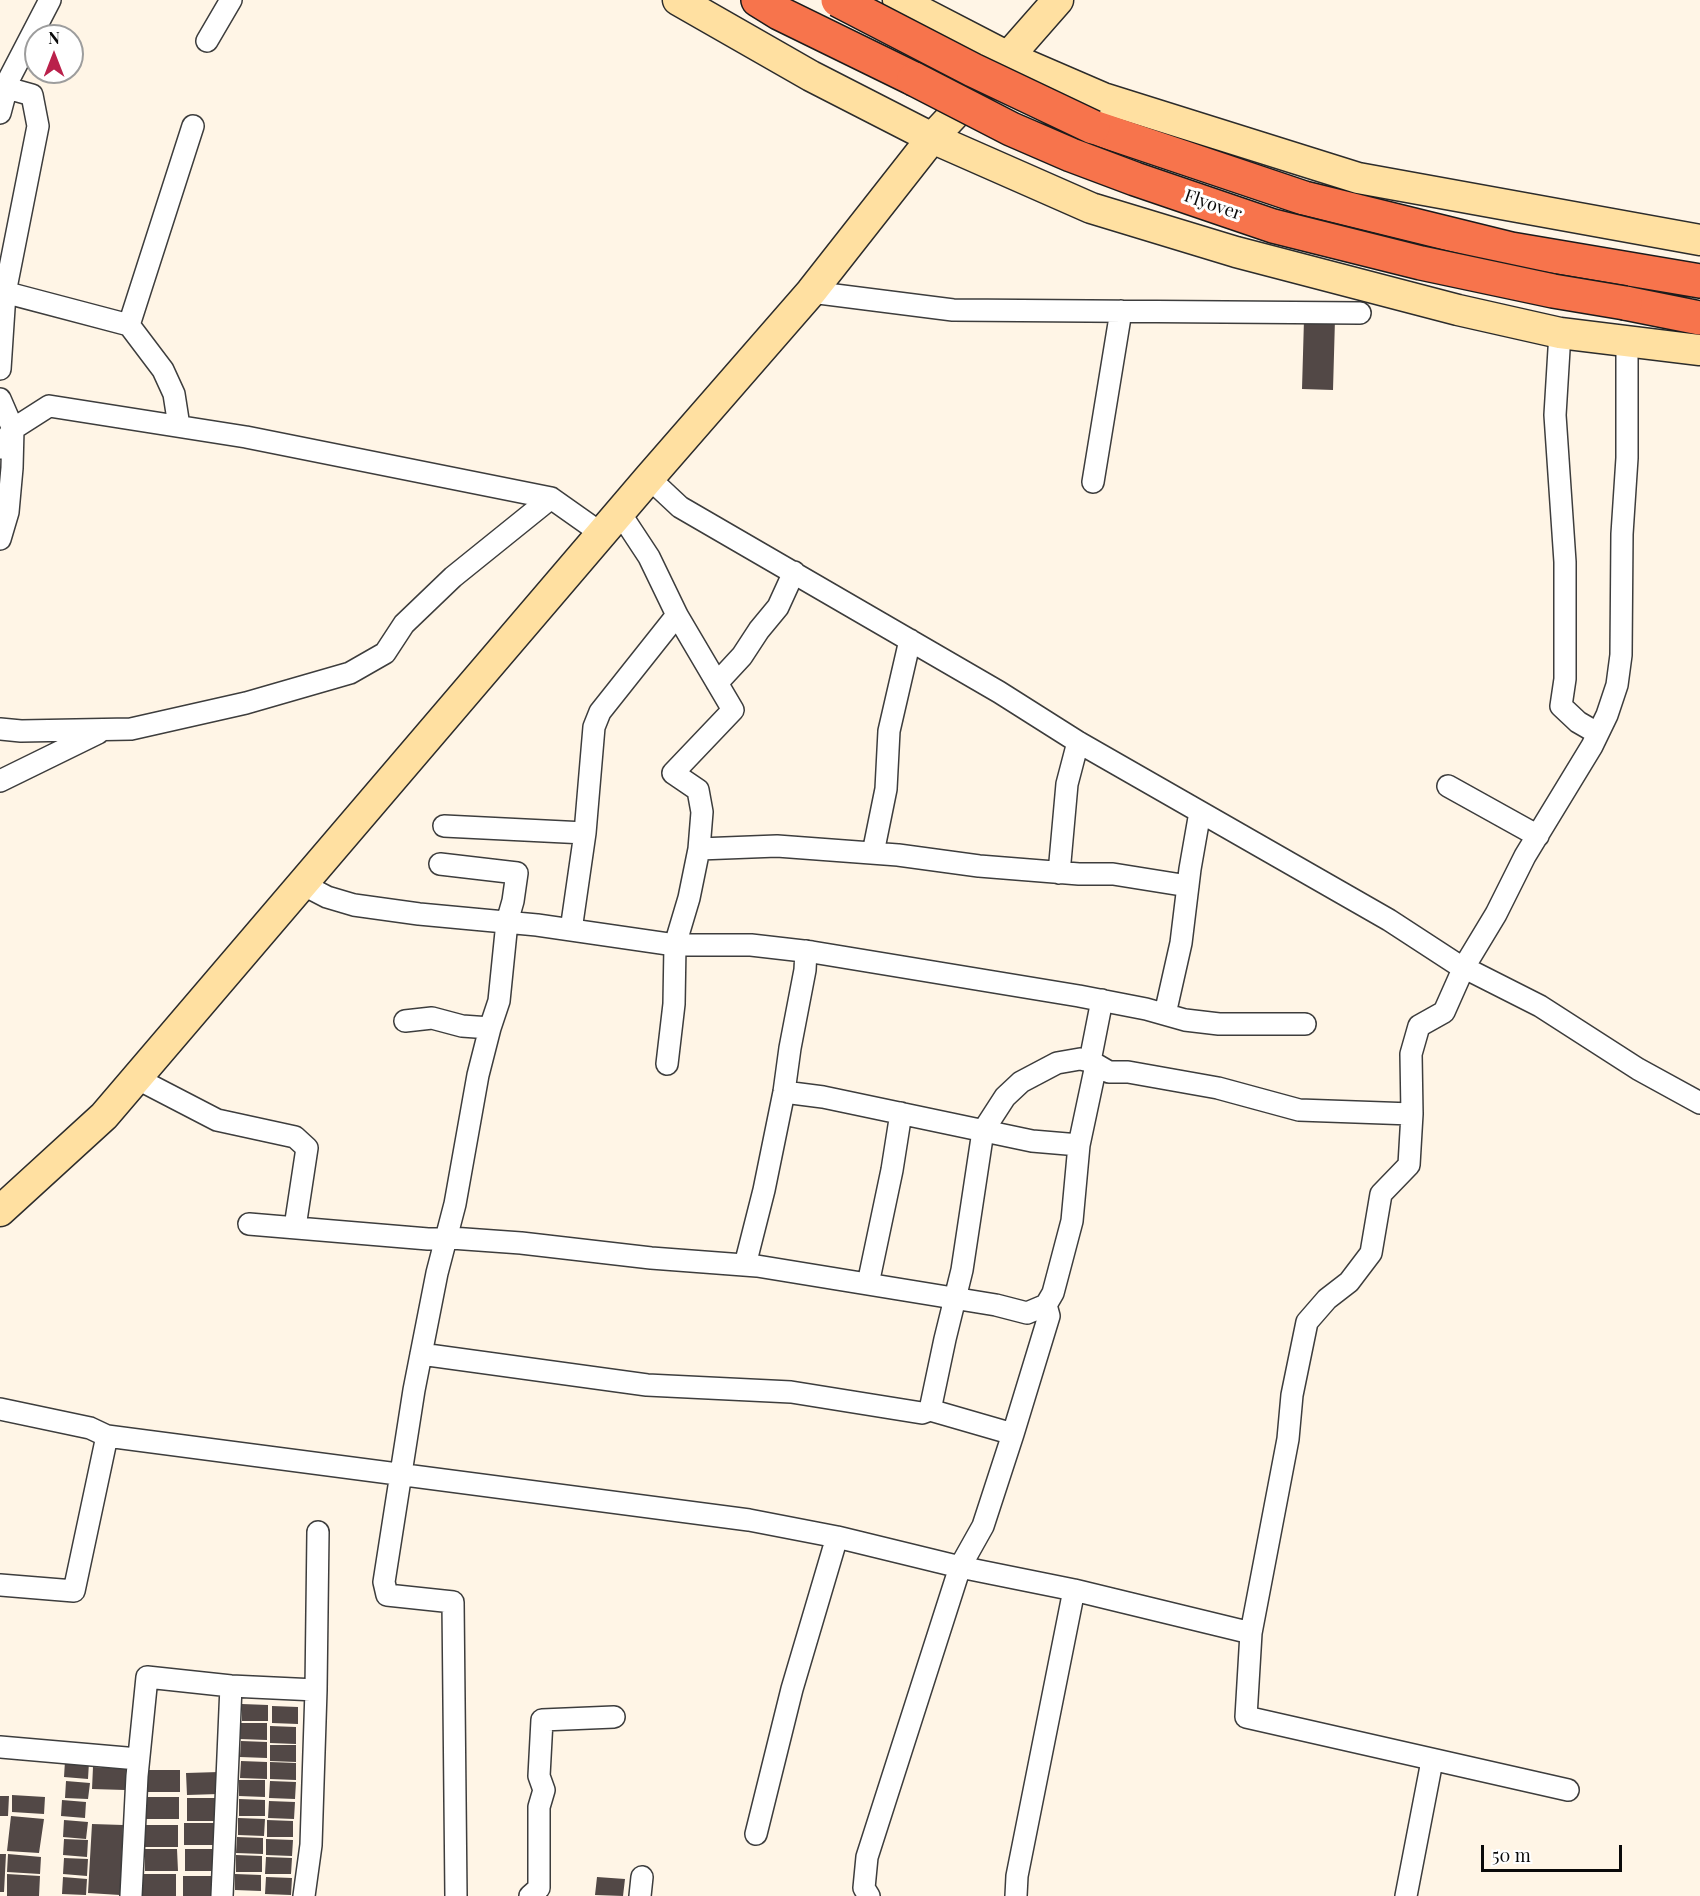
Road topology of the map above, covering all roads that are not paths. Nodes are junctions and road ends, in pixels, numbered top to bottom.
1 (50, 0) edge
2 (231, 0) edge
3 (678, 0) edge
4 (758, 0) edge
5 (838, 0) edge
6 (898, 0) edge
7 (1058, 0) edge
8 (207, 41) dead end
9 (1008, 57) junction
10 (3, 89) edge
11 (0, 113) edge
12 (193, 126) dead end
13 (932, 138) junction
14 (1700, 240) edge
15 (1700, 281) edge
16 (2, 292) edge
17 (811, 292) junction
18 (1121, 311) junction
19 (1360, 313) dead end
20 (1700, 318) edge
21 (129, 325) junction
22 (1560, 333) junction
23 (1627, 340) junction
24 (1700, 350) edge
25 (0, 369) edge
26 (0, 399) edge
27 (179, 426) junction
28 (13, 429) junction
29 (0, 448) edge
30 (649, 478) junction
31 (1093, 482) dead end
32 (551, 498) junction
33 (611, 523) junction
34 (0, 539) edge
35 (794, 572) junction
36 (677, 615) junction
37 (910, 640) junction
38 (717, 683) junction
39 (0, 729) edge
40 (107, 730) junction
41 (1597, 733) junction
42 (1078, 742) junction
43 (0, 780) edge
44 (1448, 786) dead end
45 (1200, 812) junction
46 (444, 826) dead end
47 (585, 833) junction
48 (1538, 836) junction
49 (699, 849) junction
50 (873, 853) junction
51 (440, 864) dead end
52 (1059, 873) junction
53 (302, 884) junction
54 (1188, 886) junction
55 (507, 922) junction
56 (571, 930) junction
57 (675, 945) junction
58 (806, 951) junction
59 (1464, 967) junction
60 (1102, 1000) junction
61 (1165, 1014) junction
62 (405, 1021) dead end
63 (1305, 1024) dead end
64 (490, 1028) junction
65 (1093, 1063) junction
66 (667, 1064) dead end
67 (136, 1078) junction
68 (784, 1092) junction
69 (1700, 1103) edge
70 (901, 1113) junction
71 (1412, 1114) junction
72 (983, 1131) junction
73 (1078, 1145) junction
74 (0, 1211) edge
75 (249, 1224) dead end
76 (295, 1227) junction
77 (445, 1239) junction
78 (745, 1265) junction
79 (868, 1284) junction
80 (955, 1298) junction
81 (1046, 1305) junction
82 (421, 1354) junction
83 (0, 1409) edge
84 (930, 1410) junction
85 (1013, 1434) junction
86 (107, 1436) junction
87 (400, 1475) junction
88 (318, 1532) dead end
89 (837, 1537) junction
90 (960, 1567) junction
91 (0, 1585) edge
92 (1074, 1590) junction
93 (1251, 1633) junction
94 (231, 1686) junction
95 (316, 1690) junction
96 (614, 1717) dead end
97 (0, 1748) edge
98 (138, 1759) junction
99 (1432, 1761) junction
100 (1568, 1790) dead end
101 (756, 1834) dead end
102 (131, 1896) edge
103 (222, 1896) edge
104 (304, 1896) edge
105 (456, 1896) edge
106 (530, 1896) edge
107 (869, 1896) edge
108 (1016, 1896) edge
109 (1406, 1896) edge

1 - 10 street
2 - 8 street
3 - 13 street
4 - 20 highway, Flyover, bridge
5 - 15 highway, Flyover, bridge
6 - 9 street
7 - 9 street
9 - 13 street
9 - 14 street
10 - 11 street
10 - 16 street
12 - 21 street
13 - 17 street
13 - 22 street
16 - 21 street
16 - 25 street
17 - 18 street
17 - 30 street
18 - 19 street
18 - 31 street
21 - 27 street
22 - 23 street
22 - 41 street
23 - 24 street
23 - 41 street
26 - 28 street
27 - 28 street
27 - 32 street
28 - 29 street
28 - 34 street
30 - 33 street
30 - 35 street
32 - 33 street
32 - 40 street
33 - 36 street
33 - 53 street
35 - 37 street
35 - 38 street
36 - 38 street
36 - 47 street
37 - 42 street
37 - 50 street
38 - 49 street
39 - 40 street
40 - 43 street
41 - 48 street
42 - 45 street
42 - 52 street
44 - 48 street
45 - 54 street
45 - 59 street
46 - 47 street
47 - 56 street
48 - 59 street
49 - 50 street
49 - 57 street
50 - 52 street
51 - 55 street
52 - 54 street
53 - 55 street
53 - 67 street
54 - 61 street
55 - 56 street
55 - 64 street
56 - 57 street
57 - 58 street
57 - 66 street
58 - 60 street
58 - 68 street
59 - 69 street
59 - 71 street
60 - 61 street
60 - 65 street
61 - 63 street
62 - 64 street
64 - 77 street
65 - 71 street
65 - 72 street
65 - 73 street
67 - 74 street
67 - 76 street
68 - 70 street
68 - 78 street
70 - 72 street
70 - 79 street
71 - 93 street
72 - 73 street
72 - 80 street
73 - 81 street
75 - 76 street
76 - 77 street
77 - 78 street
77 - 82 street
78 - 79 street
79 - 80 street
80 - 81 street
80 - 84 street
81 - 85 street
82 - 84 street
82 - 87 street
83 - 86 street
84 - 85 street
85 - 90 street
86 - 87 street
86 - 91 street
87 - 89 street
87 - 105 street
88 - 95 street
89 - 90 street
89 - 101 street
90 - 92 street
90 - 107 street
92 - 93 street
92 - 108 street
93 - 99 street
94 - 95 street
94 - 98 street
94 - 103 street
95 - 104 street
96 - 106 street
97 - 98 street
98 - 102 street
99 - 100 street
99 - 109 street

